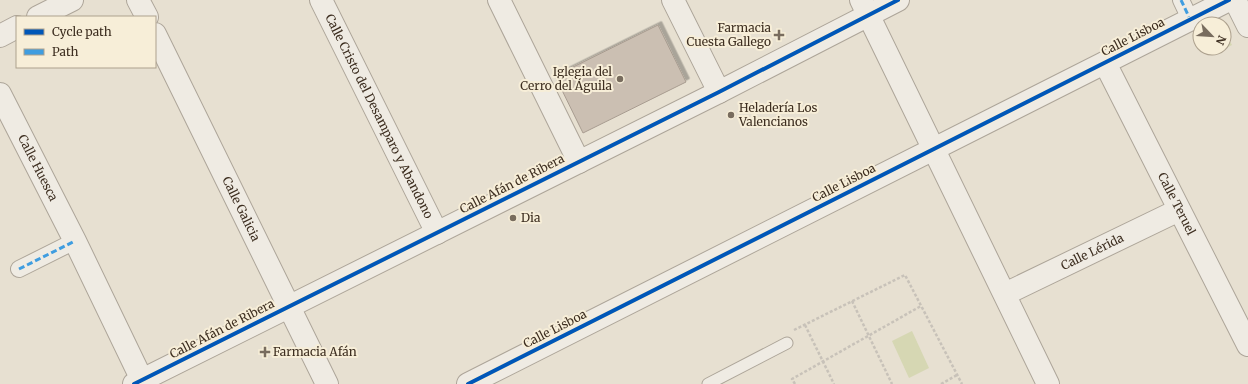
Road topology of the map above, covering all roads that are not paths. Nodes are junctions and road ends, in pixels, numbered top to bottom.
1 (72, 0) edge
2 (138, 0) edge
3 (321, 0) edge
4 (499, 0) edge
5 (673, 0) edge
6 (898, 0) edge
7 (1181, 0) edge
8 (1229, 0) edge
9 (1235, 0) edge
10 (865, 7) edge
11 (40, 16) edge
12 (146, 16) edge
13 (1190, 19) junction
14 (1248, 26) edge
15 (16, 28) edge
16 (0, 36) edge
17 (156, 36) edge
18 (1105, 63) junction
19 (719, 92) junction
20 (0, 94) edge
21 (934, 149) junction
22 (579, 162) junction
23 (1180, 210) junction
24 (437, 233) junction
25 (75, 242) junction
26 (19, 269) dead end
27 (1005, 294) junction
28 (289, 307) junction
29 (788, 338) road end
30 (1248, 345) edge
31 (138, 382) edge
32 (327, 384) edge
33 (468, 384) edge
34 (708, 384) edge
35 (1048, 384) edge

1 - 11 street
2 - 12 street
3 - 24 street, Calle Cristo del Desamparo y Abandono
4 - 22 street
5 - 19 street
6 - 10 street, Calle Afán de Ribera
7 - 13 street
8 - 13 street, Calle Lisboa
9 - 14 street
10 - 19 street, Calle Afán de Ribera
10 - 21 street
13 - 18 street, Calle Lisboa
15 - 16 street
17 - 28 street, Calle Galicia
18 - 21 street, Calle Lisboa
18 - 23 street, Calle Teruel
19 - 22 street, Calle Afán de Ribera
20 - 25 street, Calle Huesca
21 - 27 street
21 - 33 street, Calle Lisboa
22 - 24 street, Calle Afán de Ribera
23 - 27 street, Calle Lérida
23 - 30 street, Calle Teruel
24 - 28 street, Calle Afán de Ribera
25 - 26 street
25 - 31 street, Calle Huesca
27 - 35 street
28 - 31 street, Calle Afán de Ribera
28 - 32 street, Calle Galicia
29 - 34 lane

